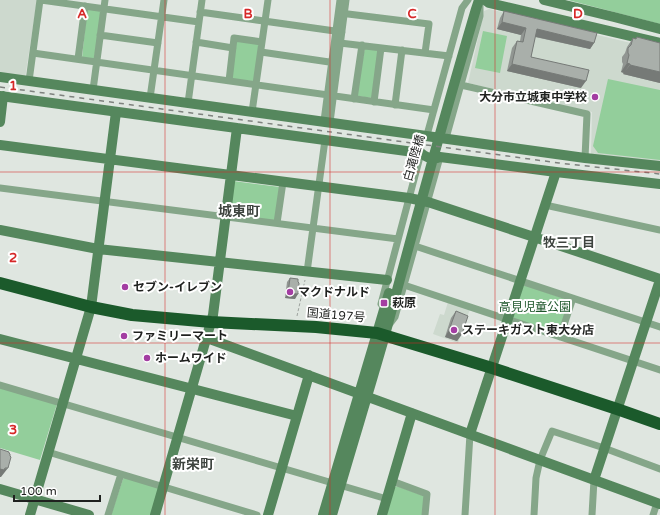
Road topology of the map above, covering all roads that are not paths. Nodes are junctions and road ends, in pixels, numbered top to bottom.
1 (41, 0) edge
2 (105, 0) edge
3 (164, 0) edge
4 (202, 0) edge
5 (268, 0) edge
6 (340, 0) edge
7 (346, 0) edge
8 (470, 0) edge
9 (480, 0) edge
10 (485, 0) edge
11 (544, 0) edge
12 (85, 6) junction
13 (104, 9) junction
14 (200, 12) junction
15 (341, 13) junction
16 (162, 17) junction
17 (265, 21) junction
18 (199, 22) junction
19 (660, 29) edge
20 (339, 32) junction
21 (100, 36) junction
22 (196, 42) junction
23 (262, 42) junction
24 (340, 42) junction
25 (158, 43) junction
26 (660, 43) edge
27 (362, 45) junction
28 (233, 48) junction
29 (382, 48) junction
30 (402, 50) junction
31 (261, 52) junction
32 (33, 53) junction
33 (425, 53) junction
34 (449, 56) junction
35 (78, 59) junction
36 (97, 62) junction
37 (334, 63) junction
38 (154, 70) junction
39 (454, 72) junction
40 (192, 76) junction
41 (0, 77) edge
42 (29, 81) junction
43 (229, 81) junction
44 (256, 85) junction
45 (461, 85) junction
46 (93, 90) junction
47 (330, 95) junction
48 (2, 96) edge
49 (150, 98) junction
50 (354, 99) junction
51 (374, 102) junction
52 (188, 103) junction
53 (395, 105) junction
54 (434, 110) junction
55 (116, 112) junction
56 (252, 112) junction
57 (0, 122) edge
58 (327, 122) junction
59 (237, 128) junction
60 (427, 135) junction
61 (446, 138) junction
62 (325, 140) junction
63 (0, 146) edge
64 (421, 153) junction
65 (440, 157) junction
66 (584, 158) junction
67 (110, 160) junction
68 (660, 166) edge
69 (556, 172) junction
70 (231, 175) junction
71 (283, 182) junction
72 (660, 184) edge
73 (319, 186) junction
74 (0, 188) edge
75 (409, 198) junction
76 (104, 201) junction
77 (428, 202) junction
78 (545, 205) junction
79 (225, 217) junction
80 (277, 223) junction
81 (313, 228) junction
82 (0, 230) edge
83 (660, 230) edge
84 (534, 237) junction
85 (398, 239) junction
86 (415, 246) junction
87 (98, 249) junction
88 (220, 262) junction
89 (307, 272) junction
90 (0, 278) edge
91 (660, 279) edge
92 (387, 280) junction
93 (520, 281) junction
94 (0, 283) edge
95 (404, 285) junction
96 (573, 298) junction
97 (91, 304) junction
98 (212, 319) junction
99 (508, 319) junction
100 (646, 322) junction
101 (660, 327) edge
102 (382, 331) junction
103 (560, 337) junction
104 (207, 338) junction
105 (0, 339) edge
106 (76, 359) junction
107 (633, 361) junction
108 (493, 365) junction
109 (660, 370) edge
110 (310, 375) junction
111 (0, 385) edge
112 (192, 389) junction
113 (363, 395) junction
114 (62, 403) junction
115 (618, 406) junction
116 (412, 413) junction
117 (298, 416) junction
118 (660, 417) edge
119 (660, 424) edge
120 (470, 434) junction
121 (178, 437) junction
122 (604, 448) junction
123 (48, 452) junction
124 (540, 460) junction
125 (282, 468) junction
126 (660, 469) edge
127 (120, 474) junction
128 (594, 480) junction
129 (392, 481) junction
130 (337, 484) junction
131 (163, 486) junction
132 (0, 489) edge
133 (34, 499) junction
134 (387, 499) junction
135 (658, 503) edge
136 (30, 515) edge
137 (89, 515) edge
138 (108, 515) edge
139 (155, 515) edge
140 (257, 515) edge
141 (268, 515) edge
142 (323, 515) edge
143 (332, 515) edge
144 (382, 515) edge
145 (425, 515) edge
146 (465, 515) edge
147 (534, 515) edge
148 (592, 515) edge
149 (653, 515) edge

1 - 12 street
1 - 32 street
2 - 13 street
3 - 16 street
4 - 14 street
5 - 17 street
6 - 15 street
7 - 15 street
8 - 34 street
8 - 39 street
9 - 39 street
9 - 45 street
10 - 26 street
11 - 19 street
12 - 13 street
12 - 35 street
13 - 16 street
13 - 21 street
14 - 17 street
14 - 18 street
15 - 20 street
15 - 33 street
16 - 18 street
16 - 25 street
17 - 20 street
17 - 23 street
18 - 22 street
20 - 24 street
20 - 37 street
21 - 25 street
21 - 36 street
22 - 28 street
22 - 40 street
23 - 28 street
23 - 31 street
24 - 27 street
24 - 37 street
25 - 38 street
27 - 29 street
27 - 50 street
28 - 43 street
29 - 30 street
29 - 51 street
30 - 33 street
30 - 53 street
31 - 37 street
31 - 44 street
32 - 35 street
32 - 42 street
33 - 34 street
34 - 54 street
35 - 36 street
36 - 38 street
36 - 46 street
37 - 47 street
38 - 40 street
38 - 49 street
39 - 102 street, 白滝陸橋
40 - 43 street
40 - 52 street
41 - 42 street
42 - 46 street
43 - 44 street
44 - 47 street
44 - 56 street
45 - 61 street
45 - 66 street
46 - 49 street
47 - 50 street
47 - 58 street
48 - 55 street
48 - 57 street
49 - 52 street
50 - 51 street
51 - 53 street
52 - 56 street
53 - 54 street
54 - 60 street
55 - 59 street
55 - 67 street
56 - 58 street
58 - 60 street
59 - 62 street
59 - 70 street
60 - 61 street
61 - 66 street
62 - 64 street
62 - 73 street
63 - 67 street
64 - 65 street
64 - 75 street
65 - 69 street
65 - 77 street
66 - 68 street
67 - 70 street
67 - 76 street
69 - 72 street
69 - 78 street
70 - 71 street
70 - 79 street
71 - 73 street
71 - 80 street
73 - 75 street
73 - 81 street
74 - 76 street
75 - 77 street
75 - 85 street
76 - 79 street
76 - 87 street
77 - 84 street
77 - 86 street
78 - 83 street
78 - 84 street
79 - 80 street
79 - 88 street
80 - 81 street
81 - 85 street
81 - 89 street
82 - 87 street
84 - 91 street
84 - 93 street
85 - 92 street
86 - 93 street
86 - 95 street
87 - 88 street
87 - 97 street
88 - 89 street
88 - 98 street
89 - 92 street
90 - 97 highway, 国道197号
91 - 100 street
92 - 102 street
93 - 96 street
93 - 99 street
94 - 97 highway, 国道197号
95 - 99 street
95 - 102 street
96 - 100 street
96 - 103 street
97 - 98 highway, 国道197号
97 - 106 street
98 - 102 highway, 国道197号
98 - 102 highway, 国道197号
98 - 104 street
99 - 103 street
99 - 108 street
100 - 101 street
100 - 107 street
102 - 108 highway, 国道197号
102 - 113 street, 白滝陸橋
103 - 107 street
104 - 110 street
104 - 112 street
105 - 106 street
106 - 112 street
106 - 114 street
107 - 109 street
107 - 115 street
108 - 115 highway, 国道197号
108 - 120 street
110 - 113 street
110 - 117 street
111 - 114 street
112 - 117 street
112 - 121 street
113 - 116 street
113 - 130 street, 白滝陸橋
114 - 121 street
114 - 123 street
115 - 118 highway, 国道197号
115 - 119 highway, 国道197号
115 - 122 street
116 - 120 street
116 - 129 street
117 - 125 street
120 - 124 street
120 - 146 street
121 - 125 street
121 - 131 street
122 - 124 street
122 - 126 street
122 - 128 street
123 - 127 street
123 - 133 street
124 - 128 street
124 - 147 street
125 - 130 street
125 - 141 street
127 - 131 street
127 - 138 street
128 - 135 street
128 - 148 street
129 - 134 street
129 - 145 street
130 - 134 street
130 - 142 street
130 - 143 street
131 - 139 street
131 - 140 street
132 - 133 street
133 - 136 street
133 - 137 street
134 - 144 street
135 - 149 street

